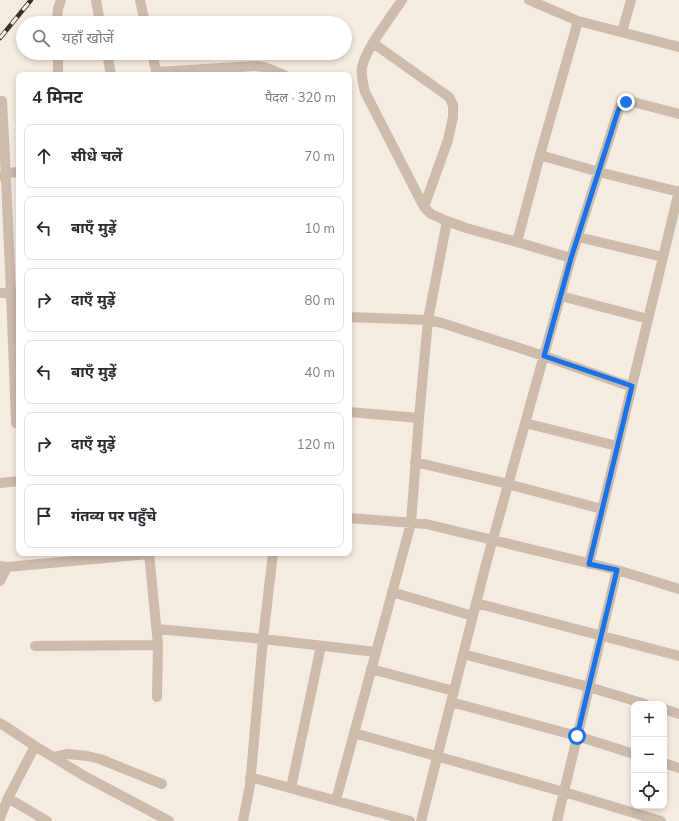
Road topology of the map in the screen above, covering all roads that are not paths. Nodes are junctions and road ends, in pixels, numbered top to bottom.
1 (62, 0) edge
2 (96, 0) edge
3 (140, 0) edge
4 (402, 0) edge
5 (529, 0) edge
6 (630, 0) edge
7 (58, 16) edge
8 (99, 16) edge
9 (143, 16) edge
10 (578, 21) junction
11 (622, 32) junction
12 (373, 43) junction
13 (679, 47) edge
14 (58, 60) edge
15 (109, 60) edge
16 (153, 60) edge
17 (58, 72) edge
18 (111, 72) edge
19 (156, 72) edge
20 (170, 72) edge
21 (277, 72) edge
22 (2, 100) dead end
23 (679, 114) edge
24 (540, 154) junction
25 (599, 172) junction
26 (16, 173) edge
27 (3, 176) edge
28 (679, 192) edge
29 (424, 207) junction
30 (447, 221) junction
31 (578, 237) junction
32 (517, 242) junction
33 (571, 258) junction
34 (663, 258) junction
35 (15, 292) edge
36 (0, 293) edge
37 (561, 296) junction
38 (352, 316) edge
39 (648, 319) junction
40 (428, 320) junction
41 (544, 356) junction
42 (632, 386) junction
43 (352, 412) edge
44 (419, 418) junction
45 (16, 423) dead end
46 (525, 423) junction
47 (617, 446) junction
48 (415, 462) junction
49 (16, 481) edge
50 (0, 482) edge
51 (508, 484) junction
52 (602, 509) junction
53 (352, 518) edge
54 (411, 523) junction
55 (492, 540) junction
56 (125, 556) edge
57 (149, 556) edge
58 (273, 556) edge
59 (589, 564) junction
60 (3, 566) edge
61 (617, 570) junction
62 (0, 581) edge
63 (679, 589) edge
64 (392, 592) junction
65 (476, 603) junction
66 (472, 616) junction
67 (157, 630) junction
68 (601, 635) junction
69 (263, 639) junction
70 (158, 644) junction
71 (35, 646) dead end
72 (321, 646) junction
73 (376, 652) junction
74 (463, 654) junction
75 (679, 656) edge
76 (371, 669) junction
77 (589, 688) junction
78 (454, 691) junction
79 (156, 696) dead end
80 (634, 701) edge
81 (451, 702) junction
82 (667, 710) edge
83 (679, 714) edge
84 (0, 723) edge
85 (354, 733) junction
86 (577, 736) junction
87 (35, 746) junction
88 (631, 753) edge
89 (437, 756) junction
90 (53, 757) junction
91 (667, 765) edge
92 (679, 768) edge
93 (250, 777) junction
94 (162, 784) dead end
95 (291, 788) junction
96 (564, 792) junction
97 (8, 798) junction
98 (336, 800) junction
99 (0, 818) edge
100 (47, 821) edge
101 (169, 821) edge
102 (243, 821) edge
103 (410, 821) edge
104 (421, 821) edge
105 (557, 821) edge
106 (661, 821) edge

1 - 7 street
2 - 8 street
3 - 9 street
4 - 12 street
5 - 10 street
6 - 11 street
10 - 11 street
10 - 24 street
11 - 13 street
12 - 29 street
12 - 29 street
14 - 17 street
15 - 18 street
16 - 19 street
20 - 21 street
22 - 27 street
23 - 25 street
24 - 25 street
24 - 32 street
25 - 28 street
25 - 31 street
26 - 27 street
27 - 35 street
28 - 34 street
29 - 30 street
30 - 32 street
30 - 40 street
31 - 33 street
31 - 34 street
32 - 33 street
33 - 37 street
34 - 39 street
35 - 36 street
35 - 45 street
37 - 39 street
37 - 41 street
38 - 40 street
39 - 42 street
40 - 41 street
40 - 44 street
41 - 42 street
41 - 46 street
42 - 47 street
43 - 44 street
44 - 48 street
46 - 47 street
46 - 51 street
47 - 52 street
48 - 51 street
48 - 54 street
49 - 50 street
51 - 52 street
51 - 55 street
52 - 59 street
53 - 54 street
54 - 55 street
54 - 64 street
55 - 59 street
55 - 65 street
56 - 60 street
57 - 67 street
58 - 69 street
59 - 61 street
60 - 62 street
61 - 63 street
61 - 68 street
64 - 66 street
64 - 73 street
65 - 66 street
65 - 68 street
66 - 74 street
67 - 69 street
67 - 70 street
68 - 75 street
68 - 77 street
69 - 72 street
69 - 93 street
70 - 71 street
70 - 79 street
72 - 73 street
72 - 95 street
73 - 76 street
74 - 77 street
74 - 78 street
76 - 78 street
76 - 85 street
77 - 80 street
77 - 86 street
78 - 81 street
81 - 86 street
81 - 89 street
82 - 83 street
84 - 87 street
85 - 89 street
85 - 98 street
86 - 88 street
86 - 96 street
87 - 90 street
87 - 97 street
89 - 96 street
89 - 104 street
90 - 94 street
90 - 101 street
91 - 92 street
93 - 95 street
93 - 102 street
95 - 98 street
96 - 105 street
96 - 106 street
97 - 99 street
97 - 100 street
98 - 103 street

